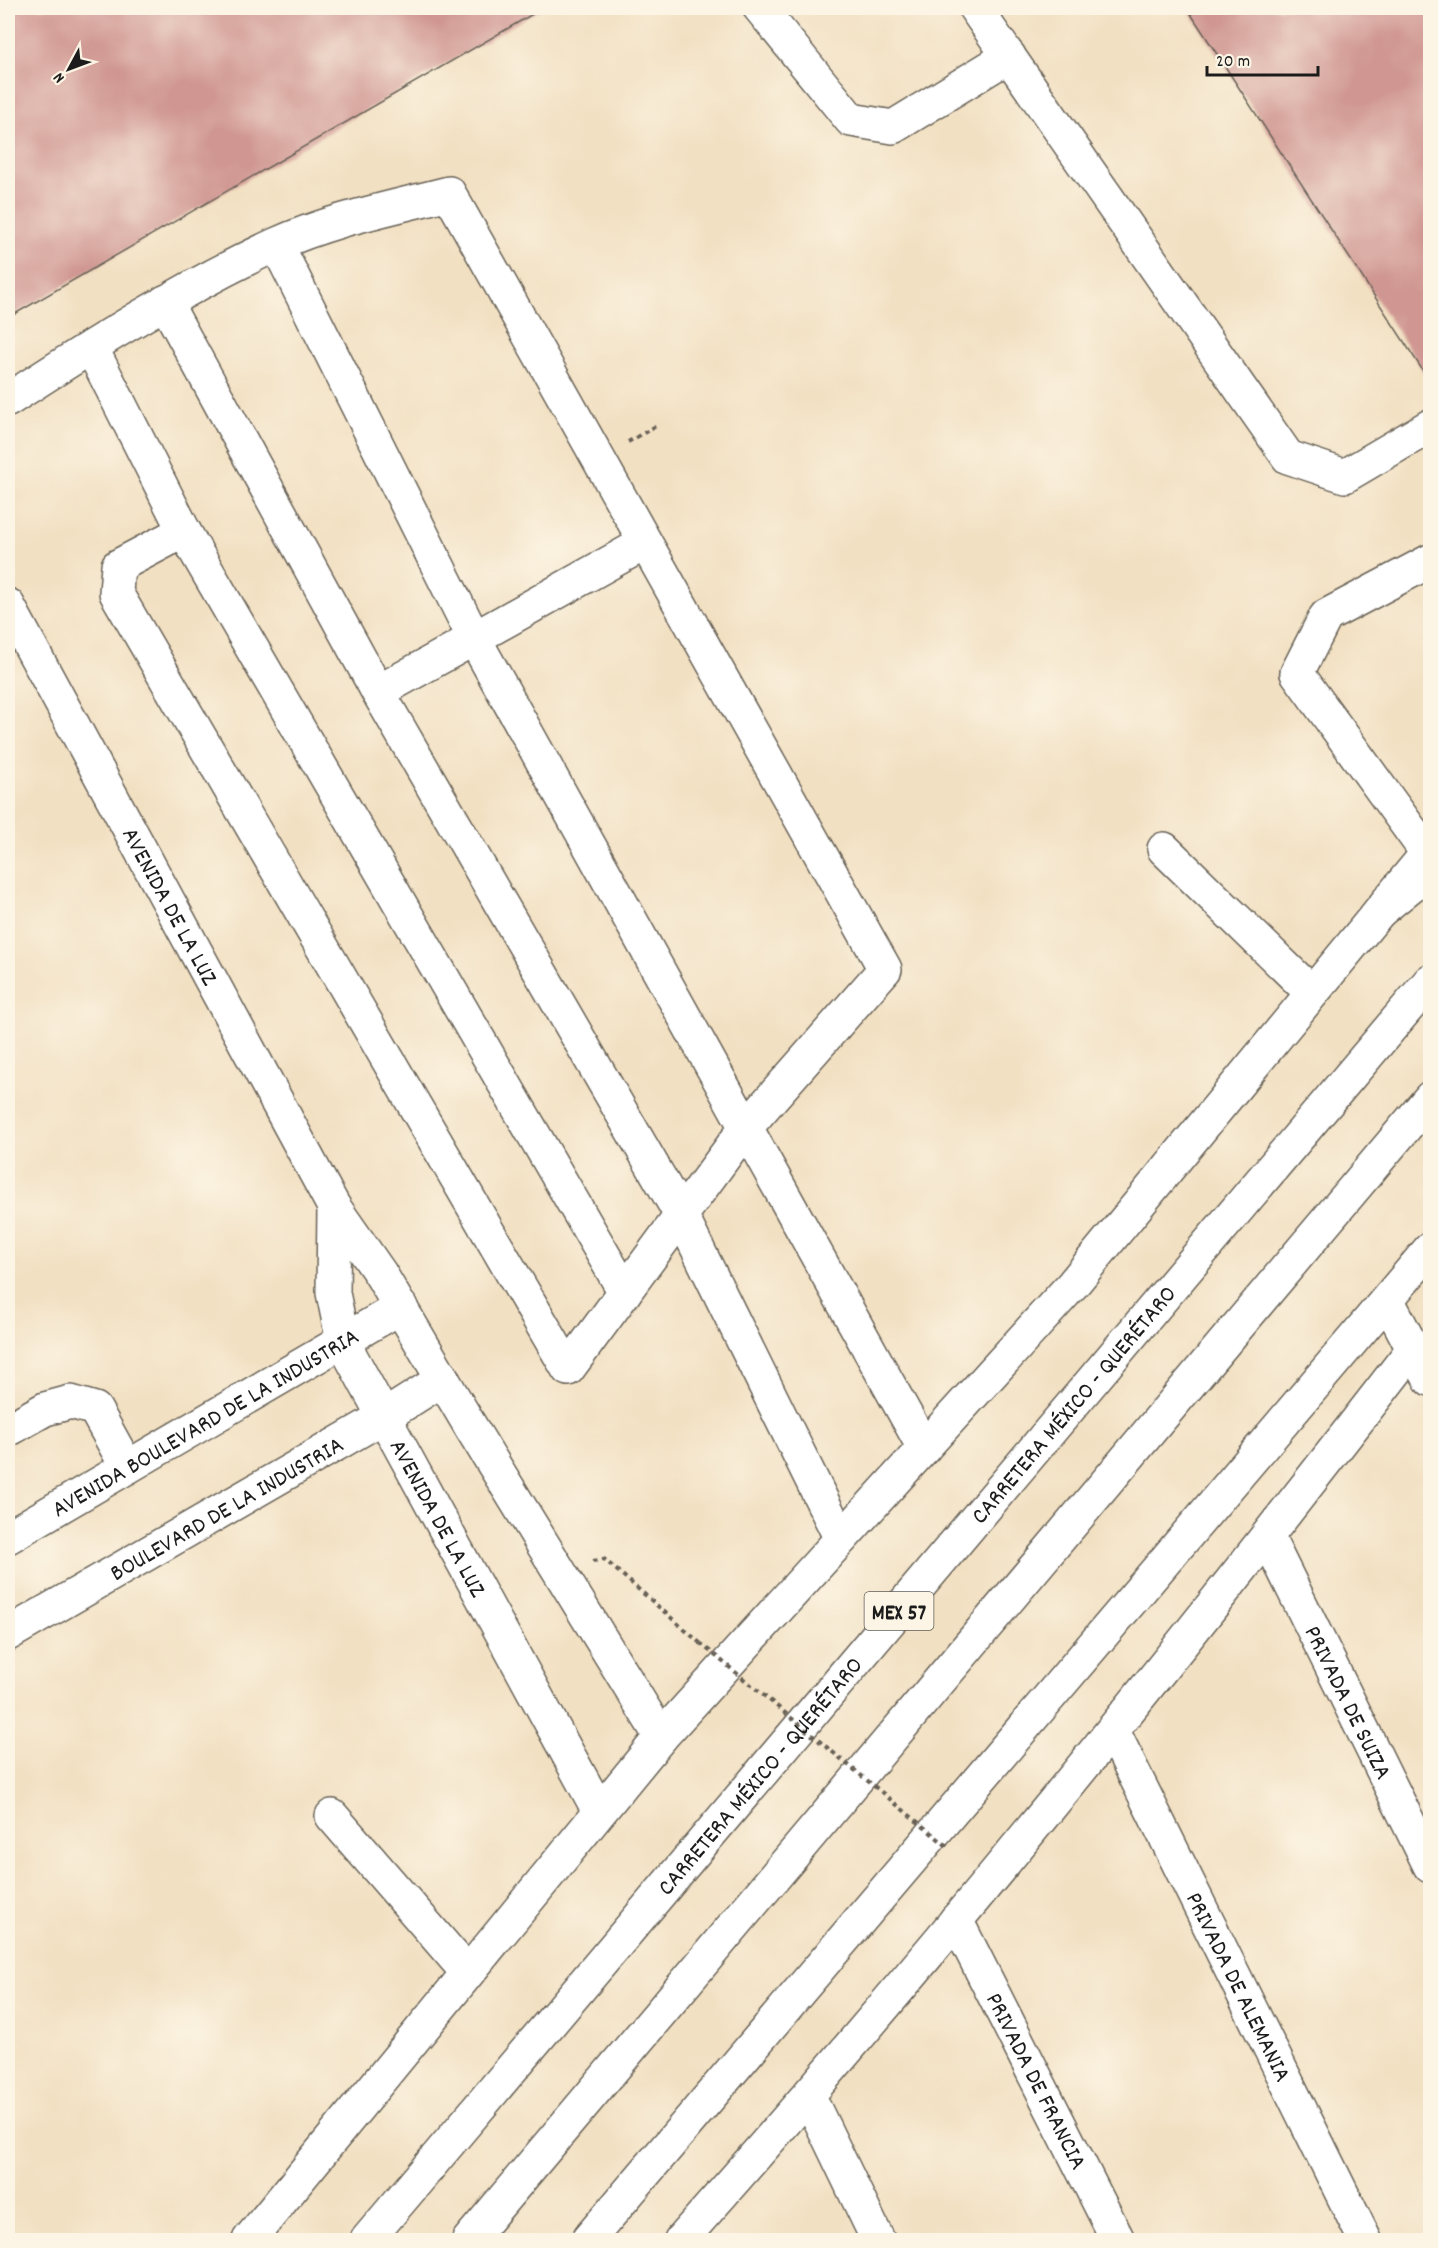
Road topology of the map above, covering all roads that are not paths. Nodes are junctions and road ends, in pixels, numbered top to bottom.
1 (760, 8) edge
2 (975, 8) edge
3 (1009, 56) junction
4 (277, 244) junction
5 (165, 302) junction
6 (91, 347) junction
7 (8, 400) edge
8 (1431, 426) edge
9 (184, 531) junction
10 (645, 543) junction
11 (1431, 561) edge
12 (8, 604) edge
13 (476, 640) junction
14 (378, 692) junction
15 (1164, 849) dead end
16 (1430, 858) edge
17 (1431, 981) edge
18 (1312, 993) junction
19 (1431, 1098) edge
20 (747, 1126) junction
21 (334, 1208) junction
22 (681, 1215) junction
23 (1431, 1249) edge
24 (625, 1292) junction
25 (1388, 1301) junction
26 (401, 1307) junction
27 (343, 1342) junction
28 (1413, 1348) junction
29 (1431, 1378) edge
30 (443, 1379) junction
31 (385, 1416) junction
32 (8, 1430) edge
33 (924, 1448) junction
34 (127, 1467) junction
35 (8, 1537) edge
36 (1268, 1538) junction
37 (841, 1539) junction
38 (8, 1634) edge
39 (1113, 1731) junction
40 (661, 1737) junction
41 (599, 1811) junction
42 (332, 1816) dead end
43 (1431, 1866) edge
44 (956, 1920) junction
45 (467, 1972) junction
46 (809, 2097) junction
47 (249, 2241) edge
48 (368, 2241) edge
49 (469, 2241) edge
50 (588, 2241) edge
51 (681, 2241) edge
52 (878, 2241) edge
53 (1118, 2241) edge
54 (1365, 2241) edge

1 - 3 main road
2 - 3 main road
3 - 8 main road
4 - 5 main road
4 - 10 main road
4 - 13 main road
5 - 6 main road
5 - 14 main road
6 - 7 main road
6 - 9 main road
9 - 24 main road
9 - 24 main road
10 - 13 main road
10 - 20 main road
11 - 16 main road
12 - 21 main road, AVENIDA DE LA LUZ
13 - 14 main road
13 - 20 main road
14 - 22 main road
15 - 18 main road
16 - 18 main road
17 - 48 main road, CARRETERA MÉXICO - QUERÉTARO / MEX 57
18 - 33 main road
19 - 49 main road
20 - 22 main road
20 - 33 main road
21 - 26 main road, AVENIDA DE LA LUZ
21 - 27 main road, AVENIDA DE LA LUZ
22 - 24 main road
22 - 37 main road
23 - 25 main road
25 - 28 main road
25 - 50 main road
26 - 27 main road, AVENIDA BOULEVARD DE LA INDUSTRIA
26 - 30 main road, AVENIDA DE LA LUZ
27 - 31 main road, AVENIDA DE LA LUZ
27 - 34 main road, AVENIDA BOULEVARD DE LA INDUSTRIA
28 - 29 main road
28 - 36 main road
30 - 31 main road, BOULEVARD DE LA INDUSTRIA
30 - 40 main road
31 - 38 main road, BOULEVARD DE LA INDUSTRIA
31 - 41 main road, AVENIDA DE LA LUZ
32 - 34 main road
33 - 37 main road
34 - 35 main road, AVENIDA BOULEVARD DE LA INDUSTRIA
36 - 39 main road
36 - 43 main road, PRIVADA DE SUIZA
37 - 40 main road
39 - 44 main road
39 - 54 main road, PRIVADA DE ALEMANIA
40 - 41 main road
41 - 45 main road
42 - 45 main road
44 - 46 main road
44 - 53 main road, PRIVADA DE FRANCIA
45 - 47 main road
46 - 51 main road
46 - 52 main road

